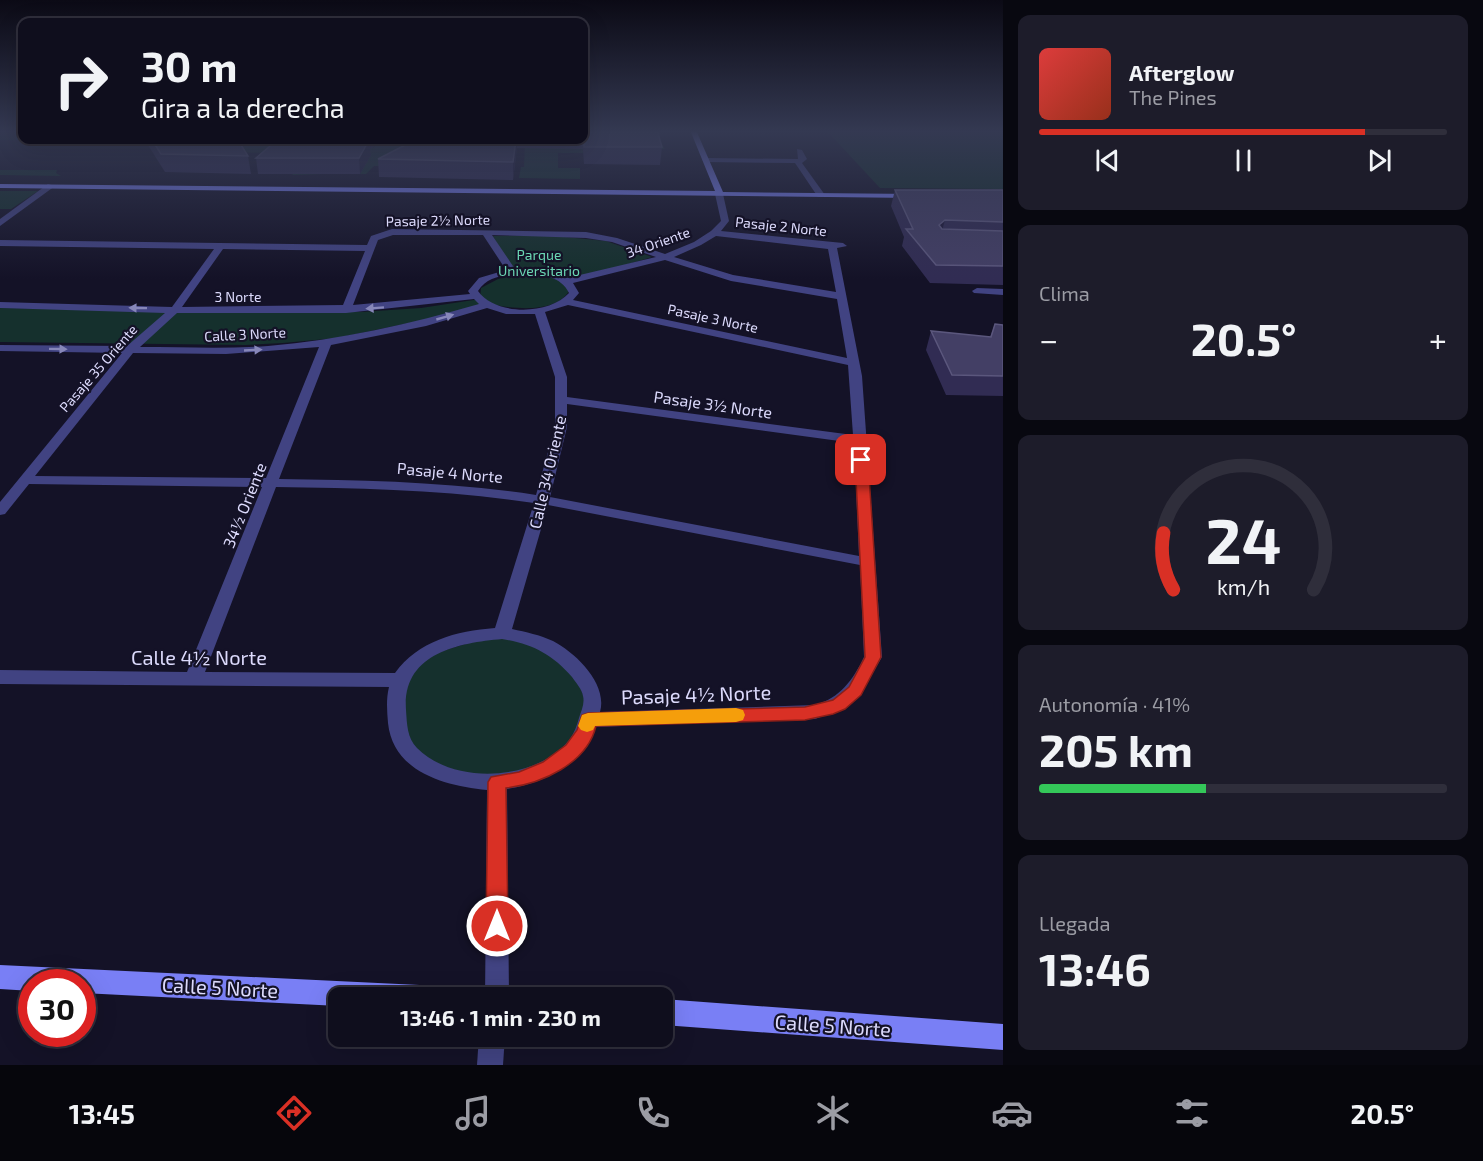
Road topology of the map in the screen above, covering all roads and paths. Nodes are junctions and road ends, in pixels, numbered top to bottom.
1 (715, 180) edge
2 (810, 180) edge
3 (0, 186) edge
4 (51, 186) junction
5 (719, 194) junction
6 (821, 195) junction
7 (923, 196) edge
8 (0, 223) edge
9 (486, 232) junction
10 (715, 232) junction
11 (0, 243) edge
12 (824, 244) junction
13 (843, 246) dead end
14 (220, 247) junction
15 (369, 248) junction
16 (663, 257) junction
17 (512, 272) junction
18 (566, 280) junction
19 (976, 291) dead end
20 (1003, 292) edge
21 (474, 296) junction
22 (840, 296) junction
23 (568, 302) junction
24 (0, 305) edge
25 (487, 305) junction
26 (175, 309) junction
27 (346, 310) junction
28 (539, 310) junction
29 (326, 343) junction
30 (0, 348) edge
31 (130, 350) junction
32 (853, 363) junction
33 (562, 400) junction
34 (860, 440) junction
35 (24, 480) junction
36 (273, 482) junction
37 (542, 500) junction
38 (0, 511) edge
39 (867, 562) junction
40 (502, 633) junction
41 (0, 677) edge
42 (194, 680) junction
43 (398, 680) junction
44 (588, 720) junction
45 (497, 782) junction
46 (0, 977) edge
47 (497, 987) edge
48 (328, 993) edge
49 (673, 1013) edge
50 (1003, 1037) edge
51 (491, 1047) edge
52 (489, 1065) edge

1 - 5 main road, 34 Oriente
2 - 6 street
3 - 4 main road
4 - 5 main road
4 - 8 street
5 - 6 main road
5 - 10 street, 34 Oriente
6 - 7 main road
9 - 15 street, Pasaje 2½ Norte
9 - 16 street, Pasaje 2½ Norte
9 - 17 street
10 - 12 street, Pasaje 2 Norte
10 - 16 street, 34 Oriente
11 - 14 street
12 - 13 street, Pasaje 2 Norte
12 - 22 street, Pasaje 4½ Norte
14 - 15 street
14 - 26 street, Pasaje 35 Oriente
15 - 27 street
16 - 18 street, 34 Oriente
16 - 22 street, Pasaje 2½ Norte
17 - 18 street, 34 Oriente
17 - 21 street, 34 Oriente
18 - 23 street
19 - 20 street
21 - 25 street
21 -> 27 street, 3 Norte
22 - 32 street, Pasaje 4½ Norte
23 - 28 street
23 - 32 street, Pasaje 3 Norte
26 -> 24 street, 3 Norte
25 - 28 street
29 -> 25 street, Calle 3 Norte
26 - 27 street, 3 Norte
26 - 31 street, Pasaje 35 Oriente
28 - 33 street, Calle 34 Oriente
31 -> 29 street, Calle 3 Norte
29 - 36 street, 34½ Oriente
30 -> 31 street, Calle 3 Norte
31 - 35 street, Pasaje 35 Oriente
32 - 34 street, Pasaje 4½ Norte
33 - 34 street, Pasaje 3½ Norte
33 - 37 street, Calle 34 Oriente
34 - 39 street, Pasaje 4½ Norte
35 - 36 street, Pasaje 4 Norte
35 - 38 street, Pasaje 35 Oriente
36 - 37 street, Pasaje 4 Norte
36 - 42 street, 34½ Oriente
37 - 39 street, Pasaje 4 Norte
37 - 40 street, Calle 34 Oriente
39 - 44 street, Pasaje 4½ Norte
40 - 43 street
40 - 44 street
41 - 42 street, Calle 4½ Norte
42 - 43 street, Calle 4½ Norte
43 - 45 street
44 - 45 street
45 - 47 street
46 - 48 main road, Calle 5 Norte
49 - 50 main road, Calle 5 Norte
51 - 52 street

